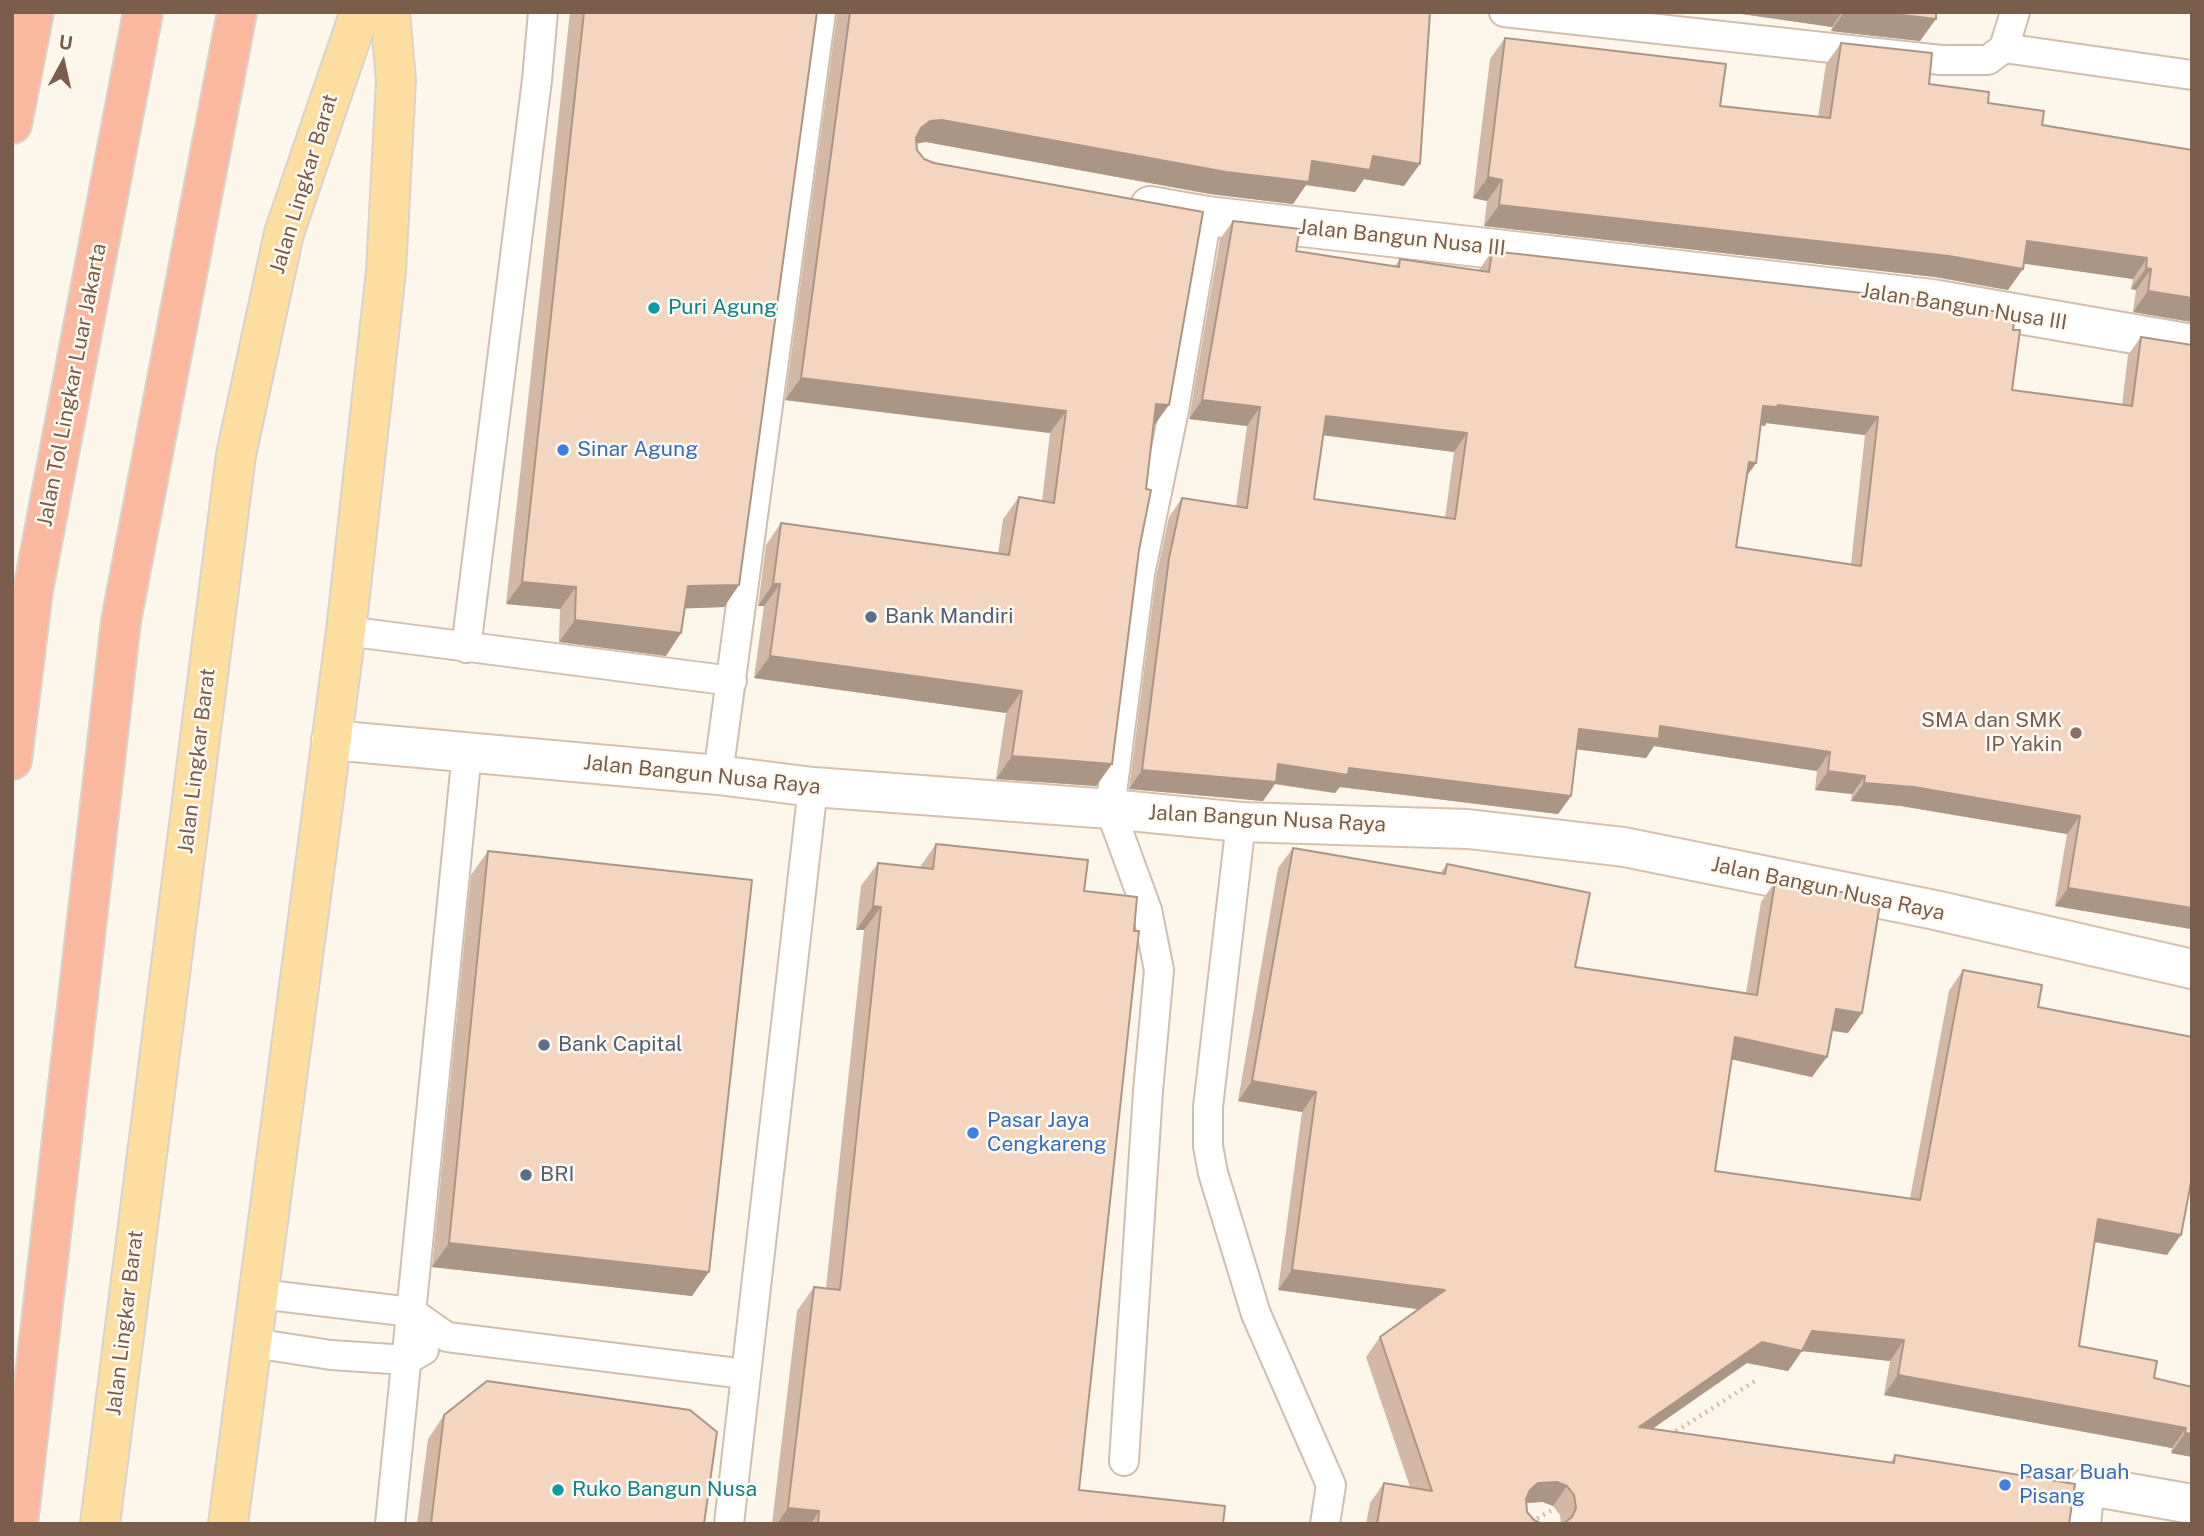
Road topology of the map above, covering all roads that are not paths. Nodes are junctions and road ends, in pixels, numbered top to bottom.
1 (34, 12) edge
2 (143, 12) edge
3 (237, 12) edge
4 (360, 12) edge
5 (390, 12) edge
6 (543, 12) edge
7 (821, 12) edge
8 (1504, 12) edge
9 (2015, 12) edge
10 (2004, 48) junction
11 (2192, 75) edge
12 (12, 124) edge
13 (1112, 199) edge
14 (1207, 216) junction
15 (2192, 344) edge
16 (346, 631) junction
17 (466, 648) junction
18 (732, 681) junction
19 (331, 740) junction
20 (467, 752) junction
21 (12, 760) edge
22 (718, 775) junction
23 (813, 788) junction
24 (1110, 809) junction
25 (1241, 822) junction
26 (2192, 969) edge
27 (260, 1294) junction
28 (411, 1312) junction
29 (447, 1337) junction
30 (253, 1343) junction
31 (407, 1360) junction
32 (745, 1374) junction
33 (1124, 1461) dead end
34 (2192, 1504) edge
35 (18, 1524) edge
36 (100, 1524) edge
37 (228, 1524) edge
38 (390, 1524) edge
39 (729, 1524) edge
40 (1325, 1524) edge
41 (2081, 1524) edge

1 - 12 highway
2 - 21 highway, Jalan Tol Lingkar Luar Jakarta
3 - 35 highway
4 - 36 main road, Jalan Lingkar Barat
5 - 16 main road
6 - 17 lane
7 - 18 lane
8 - 10 lane
9 - 10 lane
10 - 11 lane
13 - 14 street, Jalan Bangun Nusa III
14 - 15 street, Jalan Bangun Nusa III
14 - 24 lane
16 - 17 lane
16 - 19 main road
17 - 18 lane
18 - 22 lane
19 - 20 street, Jalan Bangun Nusa Raya
19 - 27 main road
20 - 22 street, Jalan Bangun Nusa Raya
20 - 28 lane
22 - 23 street, Jalan Bangun Nusa Raya
23 - 24 street, Jalan Bangun Nusa Raya
23 - 32 lane
24 - 25 street, Jalan Bangun Nusa Raya
24 - 33 lane
25 - 26 street, Jalan Bangun Nusa Raya
25 - 40 lane
27 - 28 lane
27 - 30 main road
28 - 29 lane
28 - 31 lane
29 - 31 lane
29 - 32 lane
30 - 31 lane
30 - 37 main road
31 - 38 lane
32 - 39 lane
34 - 41 street

